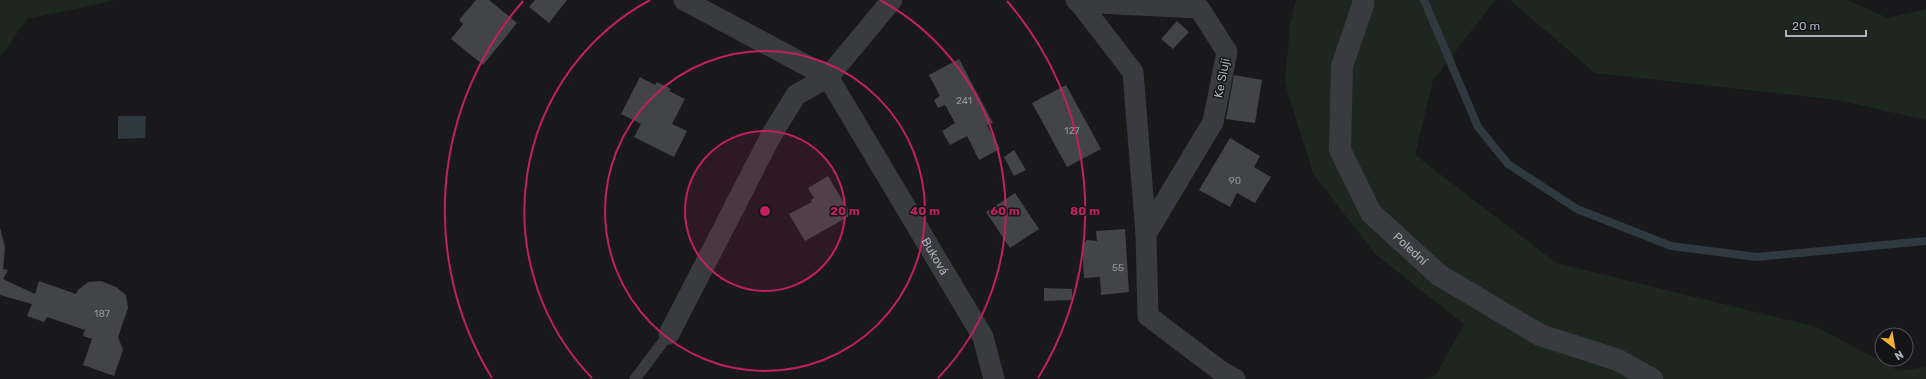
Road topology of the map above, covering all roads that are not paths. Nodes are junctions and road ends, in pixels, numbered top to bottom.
1 (684, 0) edge
2 (892, 0) edge
3 (1362, 0) edge
4 (1077, 1) edge
5 (828, 77) junction
6 (1146, 234) junction
7 (669, 334) joint
8 (635, 379) edge
9 (994, 379) edge
10 (1235, 379) edge
11 (1652, 379) edge

1 - 5 street
2 - 5 street
3 - 11 street, Polední
4 - 6 street, Ke Sluji
4 - 6 street, Ke Sluji
5 - 7 street
5 - 9 street, Buková
6 - 10 street, Ke Sluji
7 - 8 lane

